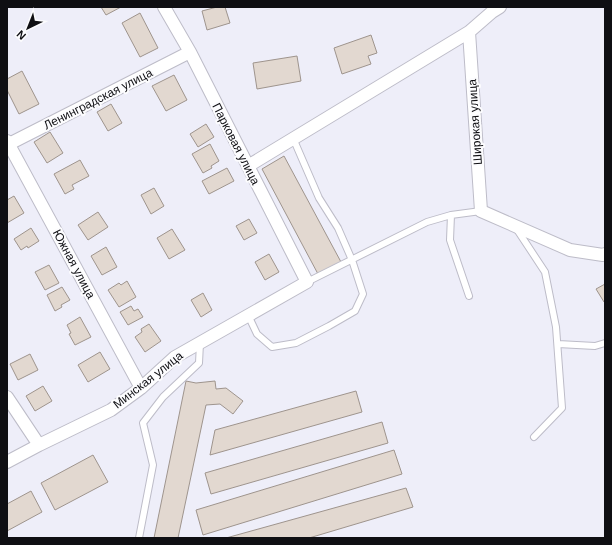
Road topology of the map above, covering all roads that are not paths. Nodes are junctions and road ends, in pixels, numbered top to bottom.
1 (164, 7) edge
2 (494, 9) edge
3 (469, 32) junction
4 (190, 52) junction
5 (293, 138) junction
6 (8, 144) edge
7 (248, 166) junction
8 (481, 211) junction
9 (450, 215) junction
10 (514, 225) junction
11 (605, 254) edge
12 (352, 260) junction
13 (307, 282) junction
14 (469, 296) dead end
15 (248, 315) junction
16 (200, 343) junction
17 (605, 343) edge
18 (558, 344) junction
19 (141, 388) junction
20 (7, 397) edge
21 (534, 436) dead end
22 (39, 445) junction
23 (7, 462) edge
24 (139, 538) edge

1 - 4 street, Парковая улица
2 - 3 street
3 - 5 street
3 - 8 street, Широкая улица
4 - 6 street, Ленинградская улица
4 - 7 street, Парковая улица
5 - 7 street
5 - 12 lane
6 - 19 street, Южная улица
7 - 13 street, Парковая улица
8 - 9 lane
8 - 10 street
9 - 12 lane
9 - 14 lane
10 - 11 street
10 - 18 lane
12 - 13 lane
12 - 15 lane
13 - 15 street, Минская улица
15 - 16 street, Минская улица
16 - 19 street, Минская улица
16 - 24 lane
17 - 18 lane
18 - 21 lane
19 - 22 street, Минская улица
20 - 22 street
22 - 23 street, Минская улица

